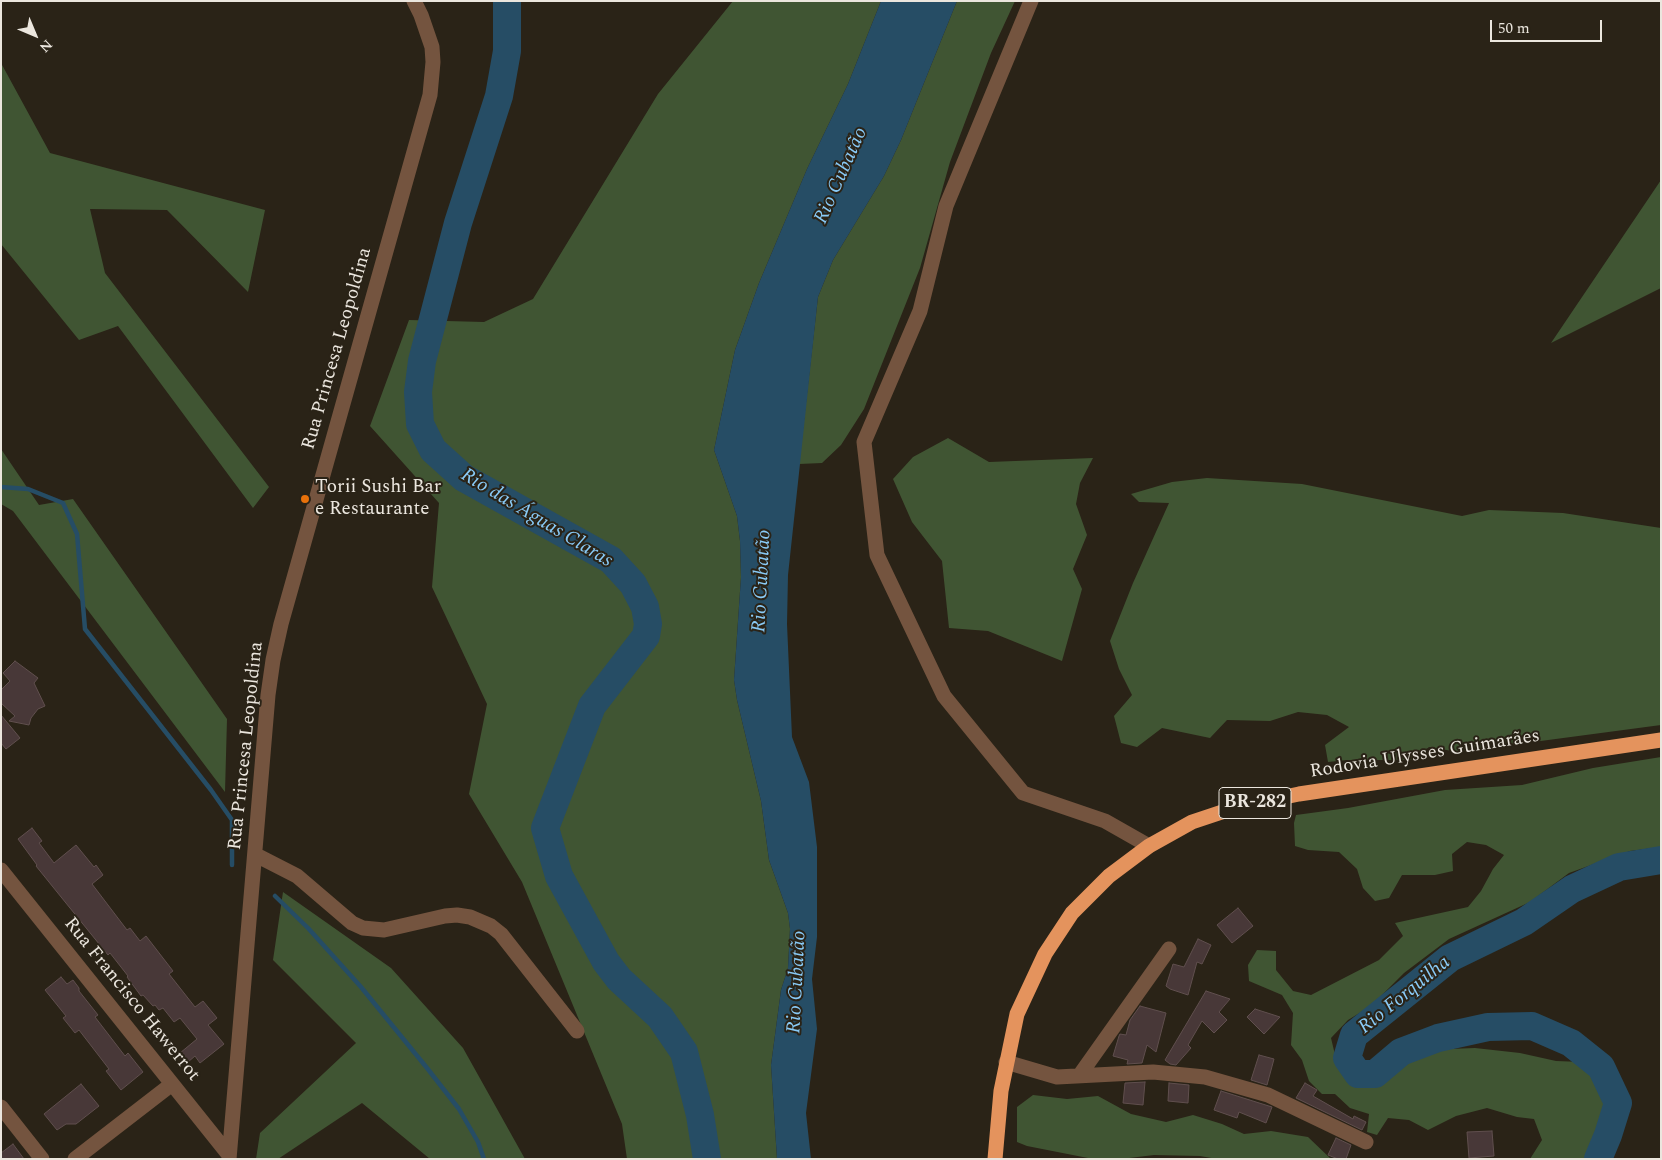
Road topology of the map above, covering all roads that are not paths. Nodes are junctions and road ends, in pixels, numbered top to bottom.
1 (414, 1) edge
2 (1031, 1) edge
3 (1661, 740) edge
4 (1149, 846) junction
5 (256, 855) junction
6 (1, 870) edge
7 (1169, 950) dead end
8 (578, 1031) dead end
9 (1006, 1062) junction
10 (1079, 1076) junction
11 (172, 1084) junction
12 (1, 1107) edge
13 (1366, 1142) dead end
14 (229, 1157) edge
15 (42, 1159) edge
16 (75, 1159) edge
17 (995, 1159) edge

1 - 5 street, Rua Princesa Leopoldina
2 - 4 street
3 - 4 highway, Rodovia Ulysses Guimarães / BR-282
4 - 9 highway, Rodovia Ulysses Guimarães / BR-282
5 - 8 street
5 - 14 street, Rua Princesa Leopoldina
6 - 11 street, Rua Francisco Hawerrot
7 - 10 street
9 - 10 street
9 - 17 highway, Rodovia Ulysses Guimarães / BR-282
10 - 13 street
11 - 14 street, Rua Francisco Hawerrot
11 - 16 street
12 - 15 street

